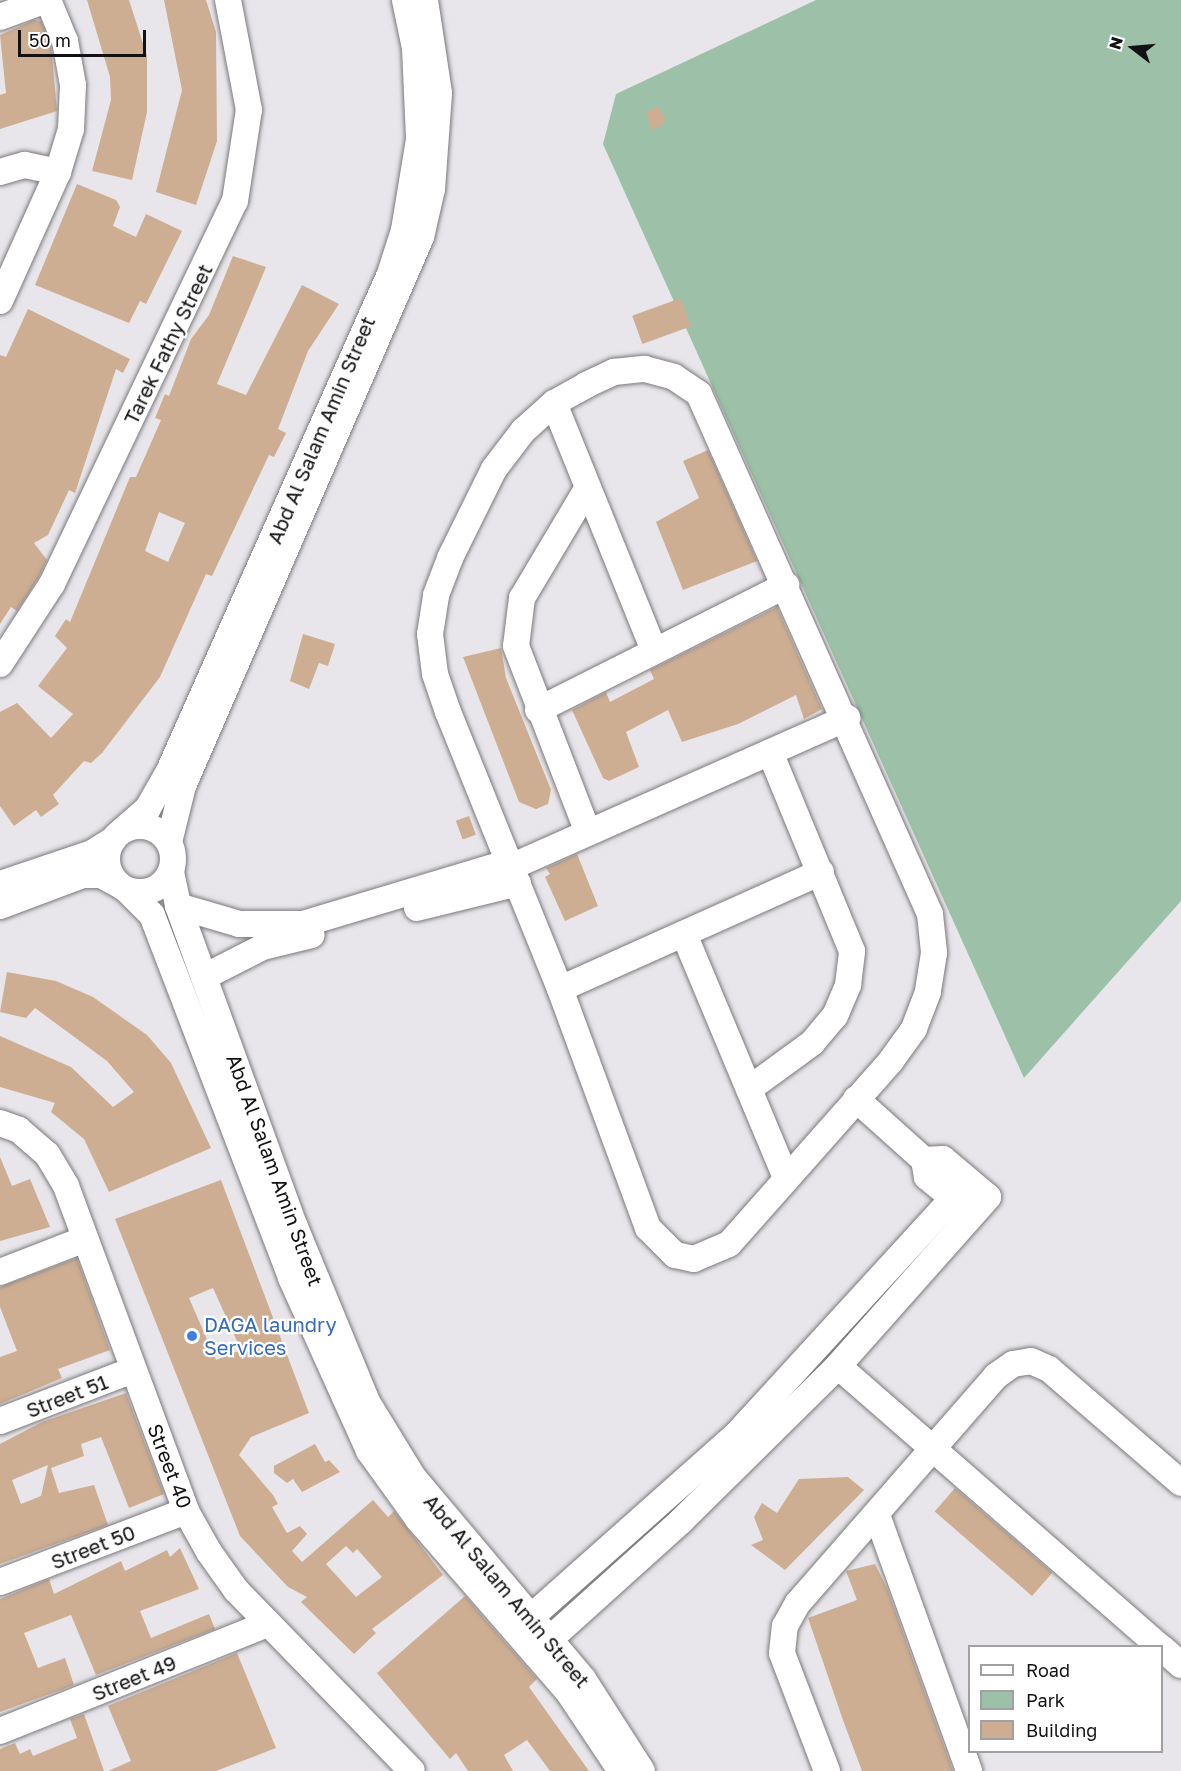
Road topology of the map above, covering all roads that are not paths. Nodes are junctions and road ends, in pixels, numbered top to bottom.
1 (47, 0) edge
2 (228, 0) edge
3 (405, 0) edge
4 (424, 0) edge
5 (0, 17) edge
6 (0, 172) edge
7 (58, 172) junction
8 (0, 301) edge
9 (554, 403) junction
10 (587, 489) junction
11 (296, 513) junction
12 (786, 585) junction
13 (654, 651) junction
14 (0, 664) edge
15 (538, 710) junction
16 (847, 718) junction
17 (770, 752) junction
18 (588, 833) junction
19 (118, 835) junction
20 (169, 842) junction
21 (513, 870) junction
22 (171, 872) junction
23 (821, 872) junction
24 (0, 884) edge
25 (123, 887) junction
26 (0, 906) edge
27 (178, 906) junction
28 (336, 923) junction
29 (684, 934) junction
30 (204, 977) junction
31 (560, 988) junction
32 (749, 1089) junction
33 (856, 1099) junction
34 (0, 1123) edge
35 (786, 1179) junction
36 (965, 1198) junction
37 (285, 1231) junction
38 (85, 1239) junction
39 (0, 1272) edge
40 (301, 1274) junction
41 (838, 1366) junction
42 (134, 1370) junction
43 (0, 1421) edge
44 (932, 1452) junction
45 (1181, 1484) edge
46 (186, 1511) junction
47 (877, 1515) junction
48 (0, 1582) edge
49 (530, 1618) junction
50 (268, 1624) junction
51 (549, 1640) junction
52 (1158, 1645) edge
53 (1163, 1650) edge
54 (1181, 1665) edge
55 (0, 1731) edge
56 (412, 1771) edge
57 (621, 1771) edge
58 (642, 1771) edge
59 (826, 1771) edge
60 (969, 1771) edge

1 - 5 street
1 - 7 street
2 - 14 street, Tarek Fathy Street
3 - 11 street, Abd Al Salam Amin Street
4 - 11 street, Abd Al Salam Amin Street
6 - 7 street
7 - 8 street
9 - 10 street
9 - 12 street
9 - 21 street
10 - 13 street
10 - 15 street
11 - 19 street, Abd Al Salam Amin Street
11 - 20 street, Abd Al Salam Amin Street
12 - 13 street
12 - 16 street
13 - 15 street
15 - 18 street
16 - 17 street
16 - 33 street
17 - 18 street
17 - 23 street
18 - 21 street
19 - 20 street
19 - 24 street
19 - 25 street
20 - 22 street
21 - 28 street
21 - 31 street
22 - 25 street
22 - 27 street, Abd Al Salam Amin Street
23 - 29 street
23 - 32 street
25 - 26 street
25 - 37 street, Abd Al Salam Amin Street
27 - 28 street
27 - 30 street, Abd Al Salam Amin Street
28 - 30 street
29 - 31 street
29 - 32 street
30 - 37 street, Abd Al Salam Amin Street
31 - 35 street
32 - 35 street
33 - 35 street
33 - 36 street
34 - 38 street, Street 40
36 - 41 street
36 - 49 street
37 - 40 street, Abd Al Salam Amin Street
38 - 39 street
38 - 42 street, Street 40
40 - 49 street, Abd Al Salam Amin Street
40 - 57 street, Abd Al Salam Amin Street
41 - 44 street
41 - 51 street
42 - 43 street, Street 51
42 - 46 street, Street 40
44 - 45 street
44 - 47 street
44 - 52 street
46 - 48 street, Street 50
46 - 50 street, Street 40
47 - 59 street
47 - 60 street
49 - 51 street, Abd Al Salam Amin Street
50 - 55 street, Street 49
50 - 56 street, Street 40
51 - 58 street, Abd Al Salam Amin Street
53 - 54 street

